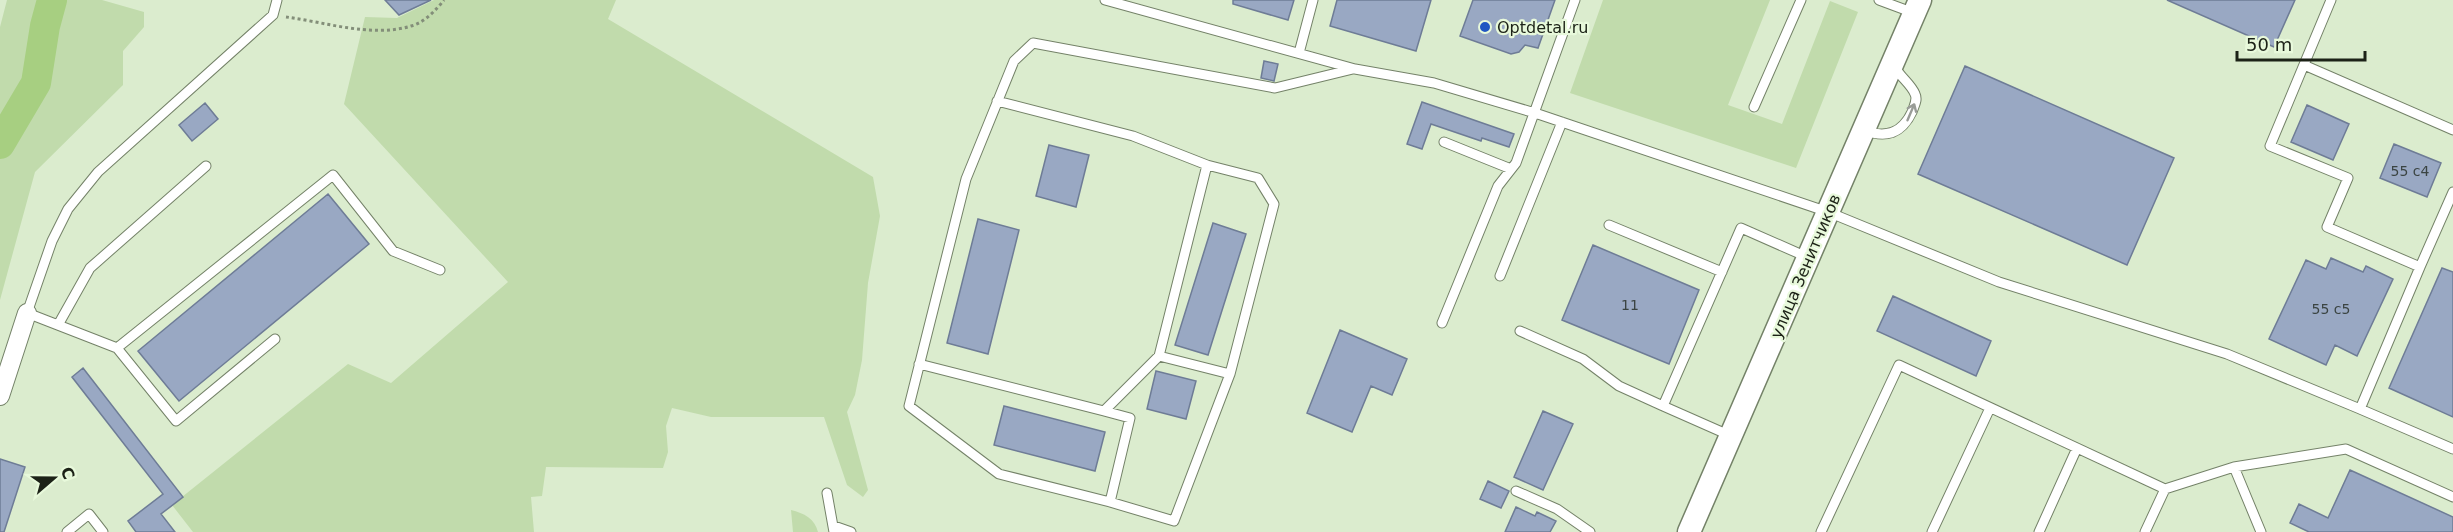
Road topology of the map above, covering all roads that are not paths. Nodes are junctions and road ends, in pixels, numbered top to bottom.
1 (277, 0) edge
2 (1105, 0) edge
3 (1313, 0) edge
4 (1575, 0) edge
5 (1801, 0) edge
6 (1879, 0) edge
7 (2331, 0) edge
8 (1127, 3) edge
9 (1917, 7) edge
10 (1299, 53) junction
11 (1894, 61) junction
12 (2304, 65) junction
13 (1355, 69) junction
14 (997, 101) junction
15 (1754, 107) dead end
16 (1535, 113) junction
17 (1562, 122) junction
18 (1864, 130) junction
19 (2453, 130) edge
20 (1444, 142) dead end
21 (1207, 165) junction
22 (206, 166) dead end
23 (1511, 170) junction
24 (2453, 192) edge
25 (1828, 212) junction
26 (1609, 225) dead end
27 (1810, 258) junction
28 (2420, 267) junction
29 (440, 270) dead end
30 (1722, 272) junction
31 (1500, 276) dead end
32 (27, 313) junction
33 (1442, 323) dead end
34 (58, 325) junction
35 (1520, 331) dead end
36 (275, 339) dead end
37 (117, 348) junction
38 (1159, 356) junction
39 (919, 364) junction
40 (1230, 374) junction
41 (0, 396) edge
42 (1663, 406) junction
43 (1990, 408) junction
44 (2360, 409) junction
45 (1104, 411) junction
46 (1731, 436) junction
47 (2077, 448) junction
48 (2453, 449) edge
49 (2234, 467) junction
50 (2164, 489) junction
51 (1516, 491) dead end
52 (827, 493) dead end
53 (2453, 497) edge
54 (1110, 502) junction
55 (834, 529) edge
56 (67, 532) edge
57 (103, 532) edge
58 (851, 532) edge
59 (1590, 532) edge
60 (1689, 532) edge
61 (1821, 532) edge
62 (1932, 532) edge
63 (2039, 532) edge
64 (2145, 532) edge
65 (2261, 532) edge

1 - 32 lane
2 - 8 lane
3 - 10 lane
4 - 16 lane
5 - 15 lane
6 - 9 lane
7 - 12 lane
8 - 10 lane
9 - 11 street, улица Зенитчиков
10 - 13 lane
11 - 18 street, улица Зенитчиков
18 -> 11 lane
12 - 19 lane
12 - 28 lane
13 - 14 lane
13 - 16 lane
14 - 21 lane
14 - 39 lane
16 - 17 lane
16 - 23 lane
17 - 25 lane
17 - 31 lane
18 - 25 street, улица Зенитчиков
20 - 23 lane
21 - 38 lane
21 - 40 lane
22 - 34 lane
23 - 33 lane
24 - 28 lane
25 - 27 street, улица Зенитчиков
25 - 44 lane
26 - 30 lane
27 - 30 lane
27 - 46 street, улица Зенитчиков
28 - 44 lane
29 - 37 lane
30 - 42 lane
32 - 34 lane
32 - 41 street
34 - 37 lane
35 - 42 lane
36 - 37 lane
38 - 40 lane
38 - 45 lane
39 - 45 lane
39 - 54 lane
40 - 54 lane
42 - 46 lane
43 - 47 lane
43 - 61 lane
43 - 62 lane
44 - 48 lane
45 - 54 lane
46 - 60 street, улица Зенитчиков
47 - 50 lane
47 - 63 lane
49 - 50 lane
49 - 53 lane
49 - 65 lane
50 - 64 lane
51 - 59 lane
52 - 55 lane
55 - 58 lane
56 - 57 lane

